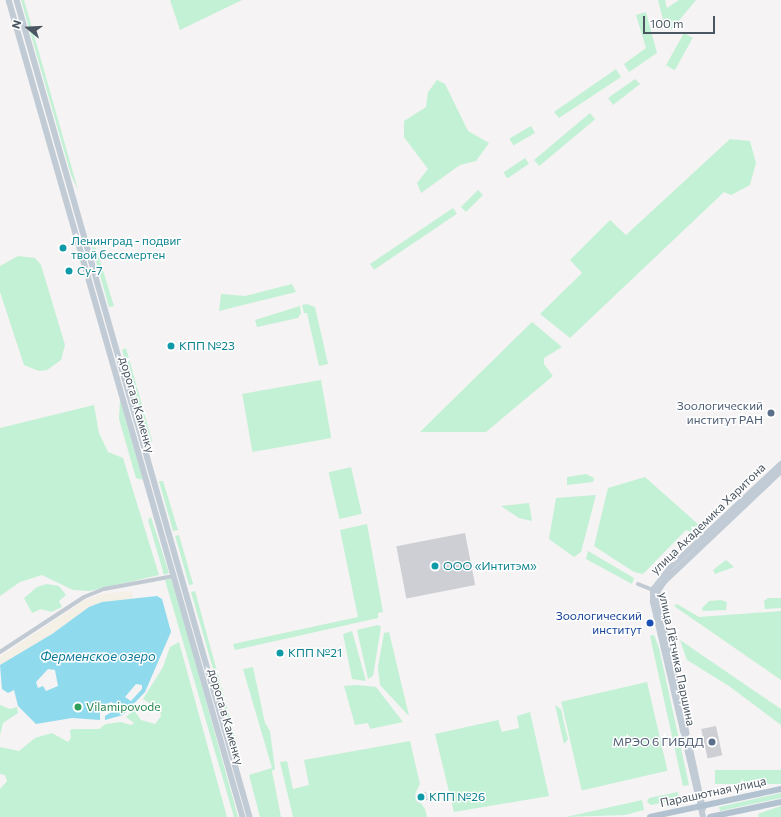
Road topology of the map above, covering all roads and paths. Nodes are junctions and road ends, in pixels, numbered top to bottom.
1 (9, 0) edge
2 (17, 0) edge
3 (781, 464) edge
4 (781, 471) edge
5 (174, 576) junction
6 (638, 584) dead end
7 (653, 590) junction
8 (657, 597) joint
9 (0, 652) edge
10 (781, 789) edge
11 (781, 802) edge
12 (701, 806) junction
13 (243, 817) edge
14 (250, 817) edge
15 (650, 817) edge
16 (703, 817) edge
17 (710, 817) edge

1 - 5 main road, дорога в Каменку
2 - 14 main road, дорога в Каменку
3 - 7 main road, улица Академика Харитона
4 - 8 main road, улица Академика Харитона
5 - 9 street
5 - 13 main road, дорога в Каменку
6 - 7 street, улица Лётчика Паршина
7 - 12 main road, улица Лётчика Паршина
8 - 12 main road, улица Лётчика Паршина
10 - 12 main road, Парашютная улица
11 - 17 main road, Парашютная улица
12 - 15 main road, Парашютная улица
12 - 16 main road, улица Лётчика Паршина

